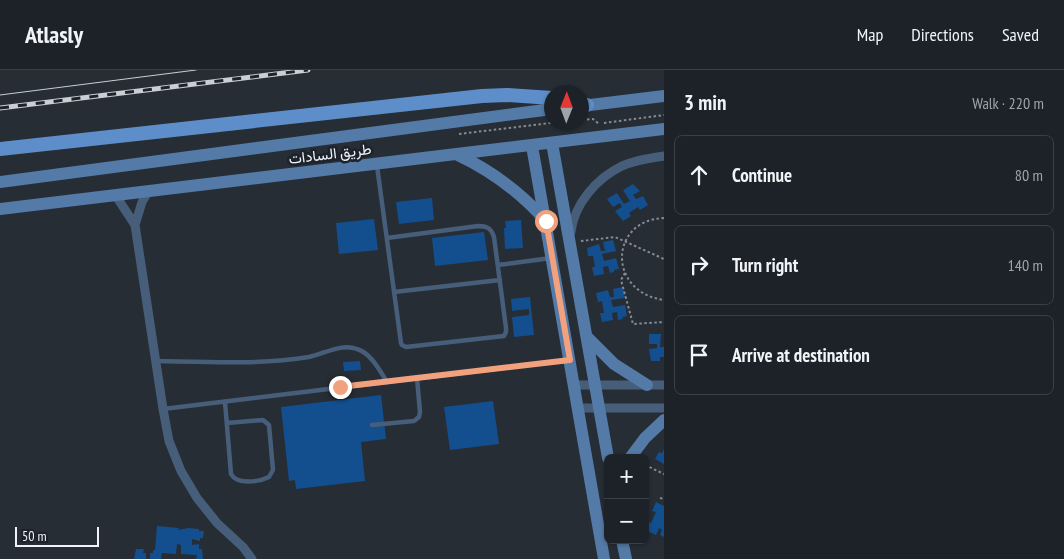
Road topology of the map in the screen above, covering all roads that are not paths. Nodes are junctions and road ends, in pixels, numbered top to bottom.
1 (664, 96) edge
2 (544, 97) edge
3 (589, 104) edge
4 (544, 111) edge
5 (664, 130) edge
6 (552, 144) junction
7 (532, 146) junction
8 (0, 149) edge
9 (458, 155) junction
10 (664, 156) edge
11 (377, 165) junction
12 (0, 182) edge
13 (148, 192) junction
14 (116, 196) junction
15 (0, 209) edge
16 (546, 221) junction
17 (135, 225) junction
18 (387, 238) junction
19 (570, 242) junction
20 (552, 258) junction
21 (498, 265) junction
22 (500, 280) junction
23 (394, 292) junction
24 (586, 336) junction
25 (570, 360) junction
26 (156, 361) junction
27 (417, 378) junction
28 (387, 382) junction
29 (574, 385) junction
30 (595, 385) junction
31 (647, 385) junction
32 (664, 386) edge
33 (225, 402) junction
34 (578, 408) junction
35 (599, 408) junction
36 (664, 408) edge
37 (163, 409) junction
38 (664, 420) edge
39 (227, 422) junction
40 (372, 425) dead end
41 (607, 454) edge
42 (633, 454) edge
43 (623, 544) edge
44 (252, 559) edge
45 (604, 559) edge
46 (626, 559) edge

1 - 3 main road
2 - 8 main road
4 - 12 main road, طريق السادات
5 - 6 main road, طريق السادات
6 - 7 main road, طريق السادات
6 - 19 main road
7 - 9 main road, طريق السادات
7 - 16 main road
9 - 11 main road, طريق السادات
9 - 16 main road
10 - 19 street
11 - 13 main road, طريق السادات
11 - 18 lane
13 - 14 main road, طريق السادات
13 - 17 street
14 - 15 main road, طريق السادات
14 - 17 street
16 - 20 main road
17 - 26 street
18 - 21 lane
18 - 23 lane
19 - 24 main road
20 - 21 lane
20 - 25 main road
21 - 22 lane
22 - 23 lane
22 - 23 lane
24 - 30 main road
24 - 31 main road
25 - 27 lane
25 - 29 main road
26 - 28 lane
26 - 37 street
27 - 28 lane
27 - 40 lane
28 - 33 lane
29 - 30 street
29 - 34 main road
30 - 31 street
30 - 35 main road
31 - 32 street
33 - 37 lane
33 - 39 lane
34 - 35 street
34 - 45 main road
35 - 36 street
35 - 41 main road
37 - 44 street
38 - 42 main road
39 - 39 lane
43 - 46 main road

